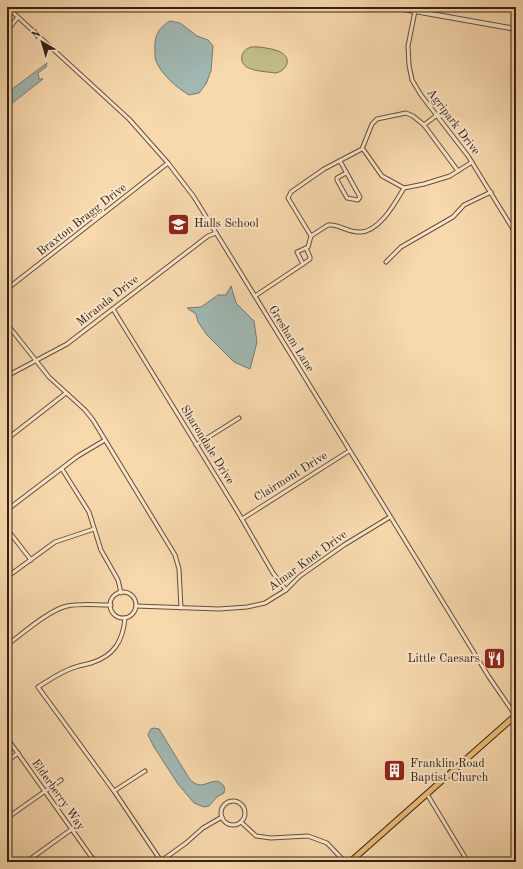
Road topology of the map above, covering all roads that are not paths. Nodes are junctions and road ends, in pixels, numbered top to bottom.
1 (7, 7) edge
2 (392, 7) edge
3 (415, 11) junction
4 (18, 17) junction
5 (516, 29) edge
6 (7, 31) edge
7 (437, 115) junction
8 (424, 125) junction
9 (363, 149) junction
10 (340, 161) junction
11 (472, 162) junction
12 (168, 163) junction
13 (458, 171) junction
14 (346, 173) junction
15 (404, 188) junction
16 (491, 192) junction
17 (216, 233) junction
18 (516, 234) edge
19 (311, 236) junction
20 (306, 248) junction
21 (386, 262) dead end
22 (303, 264) junction
23 (7, 289) edge
24 (255, 296) junction
25 (112, 309) junction
26 (7, 324) edge
27 (36, 361) junction
28 (7, 376) edge
29 (66, 393) junction
30 (239, 418) dead end
31 (7, 439) edge
32 (105, 440) junction
33 (196, 445) junction
34 (350, 451) junction
35 (62, 469) junction
36 (7, 510) edge
37 (390, 517) junction
38 (242, 519) junction
39 (7, 528) edge
40 (94, 529) junction
41 (31, 560) junction
42 (7, 577) edge
43 (286, 590) junction
44 (121, 592) junction
45 (111, 605) junction
46 (136, 606) junction
47 (181, 608) junction
48 (125, 618) junction
49 (7, 645) edge
50 (516, 715) edge
51 (7, 738) edge
52 (18, 753) junction
53 (7, 761) edge
54 (145, 770) dead end
55 (61, 780) dead end
56 (114, 791) junction
57 (45, 792) junction
58 (427, 794) junction
59 (222, 817) junction
60 (7, 818) edge
61 (241, 822) junction
62 (72, 829) junction
63 (161, 861) edge
64 (26, 862) edge
65 (95, 862) edge
66 (345, 862) edge
67 (350, 862) edge
68 (468, 862) edge

1 - 4 street, Gresham Lane
2 - 3 street
3 - 5 street
3 - 7 street, Agripark Drive
4 - 6 street
4 - 12 street, Gresham Lane
7 - 8 street
7 - 11 street, Agripark Drive
8 - 9 street
8 - 13 street
9 - 10 street
9 - 15 street
10 - 14 street
10 - 19 street
11 - 13 street
11 - 16 street, Agripark Drive
12 - 17 street, Gresham Lane
12 - 23 street, Braxton Bragg Drive
13 - 15 street
14 - 14 street
15 - 19 street
16 - 18 street, Agripark Drive
16 - 21 street
17 - 24 street, Gresham Lane
17 - 25 street, Miranda Drive
19 - 20 street
20 - 22 street
20 - 22 street
22 - 24 street
24 - 34 street, Gresham Lane
25 - 27 street, Miranda Drive
25 - 33 street, Sharondale Drive
26 - 27 street
27 - 28 street, Miranda Drive
27 - 29 street
29 - 31 street
29 - 32 street
30 - 33 street
32 - 35 street
32 - 47 street
33 - 38 street, Sharondale Drive
34 - 37 street, Gresham Lane
34 - 38 street, Clairmont Drive
35 - 36 street
35 - 40 street
37 - 43 street, Almar Knot Drive
37 - 50 street, Gresham Lane
38 - 43 street, Sharondale Drive
39 - 41 street
40 - 41 street
40 - 44 street
41 - 42 street
43 - 47 street, Almar Knot Drive
44 - 45 street
44 - 46 street
45 - 48 street
45 - 49 street
46 - 47 street, Almar Knot Drive
46 - 48 street
48 - 56 street
50 - 58 main road
51 - 52 street, Elderberry Way
52 - 53 street
52 - 57 street, Elderberry Way
54 - 56 street
55 - 57 street
56 - 63 street
57 - 60 street
57 - 62 street, Elderberry Way
58 - 67 main road
58 - 68 street
59 - 61 street
59 - 61 street
59 - 63 street
61 - 66 street
62 - 64 street
62 - 65 street, Elderberry Way

